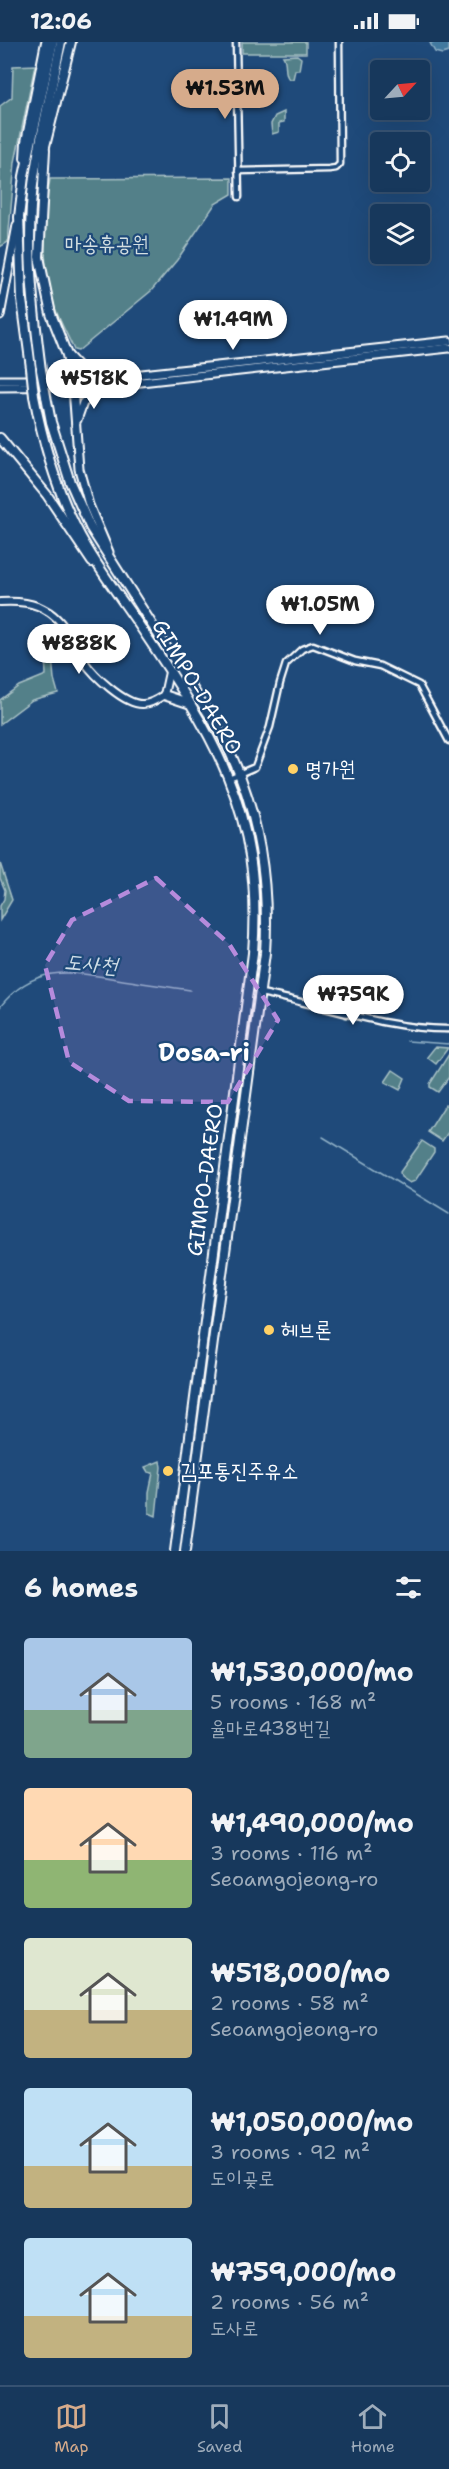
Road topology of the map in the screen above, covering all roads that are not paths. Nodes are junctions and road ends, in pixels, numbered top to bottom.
1 (46, 42) edge
2 (53, 42) edge
3 (61, 42) edge
4 (71, 42) edge
5 (236, 42) edge
6 (339, 42) edge
7 (45, 150) junction
8 (238, 171) junction
9 (24, 176) junction
10 (34, 178) junction
11 (238, 197) dead end
12 (19, 217) junction
13 (0, 316) edge
14 (449, 340) edge
15 (449, 348) edge
16 (67, 356) junction
17 (0, 380) edge
18 (104, 382) junction
19 (18, 384) junction
20 (72, 384) junction
21 (0, 387) edge
22 (76, 428) junction
23 (0, 438) edge
24 (118, 574) junction
25 (110, 582) junction
26 (0, 602) edge
27 (169, 672) junction
28 (164, 695) junction
29 (190, 704) junction
30 (449, 741) edge
31 (240, 774) junction
32 (229, 778) junction
33 (260, 993) junction
34 (449, 1029) edge
35 (175, 1551) edge
36 (185, 1551) edge

1 - 9 main road
2 - 9 main road, GIMPO-DAERO
3 - 10 main road, GIMPO-DAERO
4 - 7 main road
5 - 8 street
6 - 8 street
7 - 10 main road
7 - 16 main road
8 - 11 street
9 - 12 main road, GIMPO-DAERO
10 - 24 main road, GIMPO-DAERO, bridge
12 - 13 main road
12 - 25 main road, GIMPO-DAERO, bridge
14 - 18 main road
15 - 18 main road
16 - 18 main road
16 - 20 main road
17 - 19 main road
18 - 20 main road
18 - 22 main road
19 - 20 main road
19 - 21 main road
20 - 22 main road
22 - 24 main road
23 - 25 main road
24 - 31 main road, GIMPO-DAERO
25 - 27 main road, GIMPO-DAERO
26 - 28 street
27 - 28 street
27 - 29 main road, GIMPO-DAERO
28 - 29 main road
29 - 32 main road, GIMPO-DAERO
30 - 31 street
31 - 32 street
31 - 33 main road, GIMPO-DAERO
32 - 35 main road, GIMPO-DAERO
33 - 34 street
33 - 36 main road, GIMPO-DAERO

